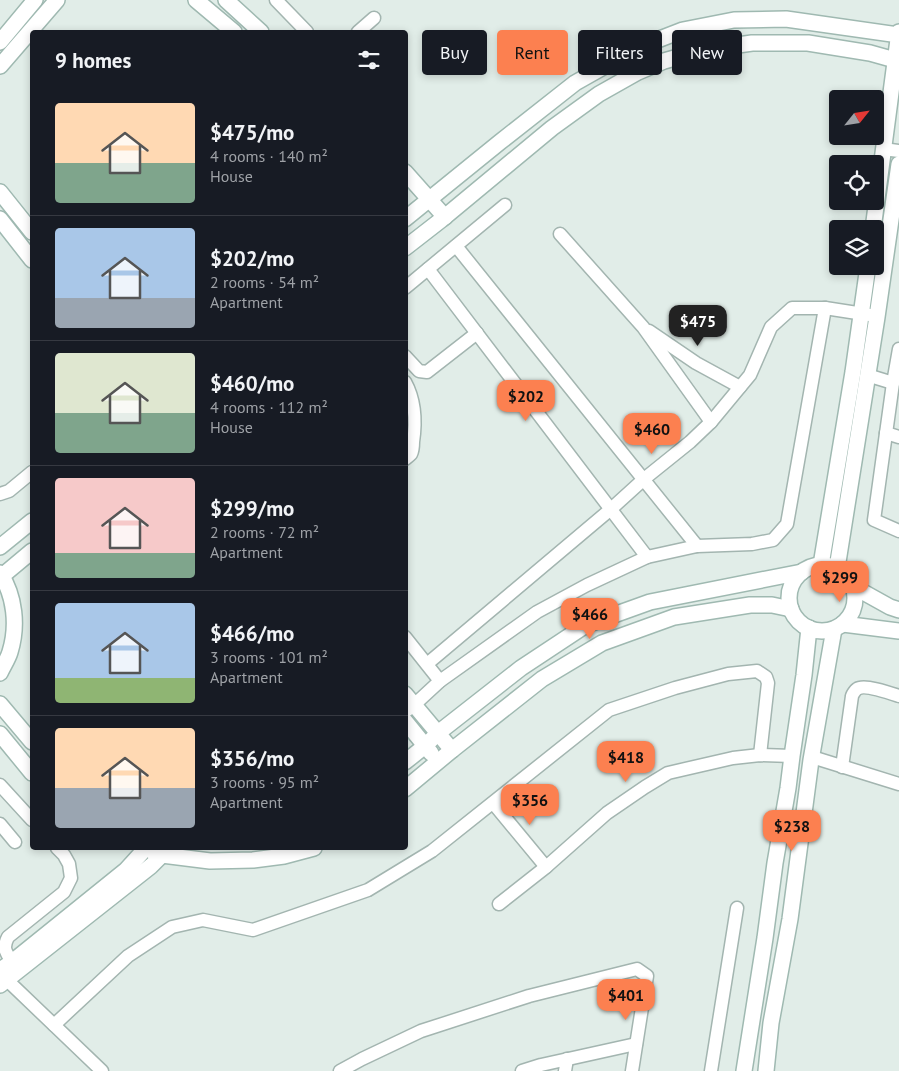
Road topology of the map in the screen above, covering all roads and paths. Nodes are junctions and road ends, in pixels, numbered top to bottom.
1 (35, 0) edge
2 (57, 0) edge
3 (196, 0) edge
4 (226, 0) edge
5 (276, 0) edge
6 (374, 18) dead end
7 (31, 30) edge
8 (232, 30) edge
9 (258, 30) edge
10 (305, 30) edge
11 (360, 30) edge
12 (30, 31) edge
13 (899, 34) edge
14 (0, 42) edge
15 (895, 60) junction
16 (0, 66) edge
17 (883, 150) junction
18 (899, 151) edge
19 (899, 164) edge
20 (408, 176) edge
21 (0, 192) edge
22 (429, 200) junction
23 (505, 205) dead end
24 (408, 213) edge
25 (445, 217) junction
26 (0, 219) edge
27 (874, 220) edge
28 (30, 230) edge
29 (427, 231) junction
30 (560, 234) dead end
31 (408, 246) edge
32 (456, 246) junction
33 (30, 257) edge
34 (428, 269) junction
35 (867, 275) edge
36 (408, 286) edge
37 (825, 308) junction
38 (862, 313) junction
39 (877, 317) junction
40 (643, 326) junction
41 (477, 334) junction
42 (899, 349) edge
43 (408, 359) edge
44 (867, 375) junction
45 (892, 383) junction
46 (740, 387) junction
47 (408, 393) edge
48 (711, 422) junction
49 (886, 433) junction
50 (899, 437) edge
51 (408, 457) edge
52 (30, 474) edge
53 (644, 479) junction
54 (0, 494) edge
55 (611, 510) junction
56 (30, 523) edge
57 (899, 531) edge
58 (697, 546) junction
59 (0, 547) edge
60 (30, 553) edge
61 (647, 557) junction
62 (821, 565) junction
63 (837, 568) junction
64 (802, 572) junction
65 (1, 575) edge
66 (854, 587) junction
67 (791, 610) junction
68 (899, 610) edge
69 (838, 627) junction
70 (809, 628) junction
71 (899, 631) edge
72 (408, 641) edge
73 (426, 664) junction
74 (0, 673) edge
75 (440, 681) junction
76 (899, 696) edge
77 (0, 704) edge
78 (408, 704) edge
79 (408, 725) edge
80 (438, 733) junction
81 (0, 734) edge
82 (30, 740) edge
83 (425, 746) junction
84 (452, 750) junction
85 (760, 755) junction
86 (792, 756) junction
87 (812, 757) junction
88 (408, 760) edge
89 (438, 762) junction
90 (842, 767) junction
91 (30, 771) edge
92 (899, 784) edge
93 (0, 785) edge
94 (408, 787) edge
95 (493, 803) junction
96 (30, 818) edge
97 (0, 824) edge
98 (15, 842) dead end
99 (59, 850) edge
100 (142, 850) edge
101 (306, 850) edge
102 (163, 851) edge
103 (546, 867) junction
104 (499, 904) dead end
105 (737, 908) dead end
106 (5, 974) edge
107 (54, 1025) junction
108 (636, 1044) junction
109 (566, 1065) edge
110 (102, 1071) edge
111 (340, 1071) edge
112 (522, 1071) edge
113 (632, 1071) edge
114 (711, 1071) edge
115 (744, 1071) edge
116 (766, 1071) edge

1 - 14 street
2 - 7 street
3 - 8 street
4 - 9 street
5 - 10 street
6 - 11 street
12 - 16 street
13 - 15 street
13 - 22 street
15 - 17 street
15 - 25 street
17 - 18 street
17 - 27 street
19 - 39 street
20 - 22 street
21 - 28 street
22 - 24 street
22 - 25 street
23 - 32 street
24 - 29 street
25 - 29 street
26 - 33 street
29 - 31 street
30 - 40 street
32 - 34 street
32 - 53 street
34 - 36 street
34 - 41 street
35 - 38 street
37 - 38 street
37 - 46 street
37 - 58 street
38 - 39 street
38 - 62 street
39 - 44 street
40 - 46 street
40 - 48 street
41 - 43 street
41 - 55 street
42 - 45 street
44 - 45 street
44 - 63 street
45 - 49 street
46 - 48 street
47 - 51 street
48 - 53 street
49 - 50 street
49 - 57 street
52 - 54 street
53 - 55 street
53 - 58 street
55 - 61 street
55 - 73 street
56 - 59 street
58 - 61 street
60 - 65 street
61 - 75 street
62 - 63 street
62 - 64 street
63 - 66 street
64 - 67 street
64 - 80 street
65 - 74 street
66 - 68 street
66 - 69 street
67 - 70 street
67 - 84 street
69 - 70 street
69 - 71 street
69 - 87 street
70 - 86 street
72 - 73 street
73 - 75 street
75 - 78 street
76 - 90 street
77 - 82 street
78 - 80 street
79 - 83 street
80 - 83 street
80 - 84 street
81 - 91 street
83 - 88 street
83 - 89 street
84 - 89 street
85 - 86 street
85 - 95 street
85 - 103 street
86 - 115 street
87 - 90 street
87 - 116 street
89 - 94 street
90 - 92 street
93 - 96 street
95 - 103 street
95 - 107 street
97 - 98 street
99 - 106 street
100 - 106 street
101 - 102 street
102 - 106 street
103 - 104 street
105 - 114 street
106 - 107 street
107 - 110 street
108 - 109 street
108 - 111 street
108 - 113 street
109 - 112 street

